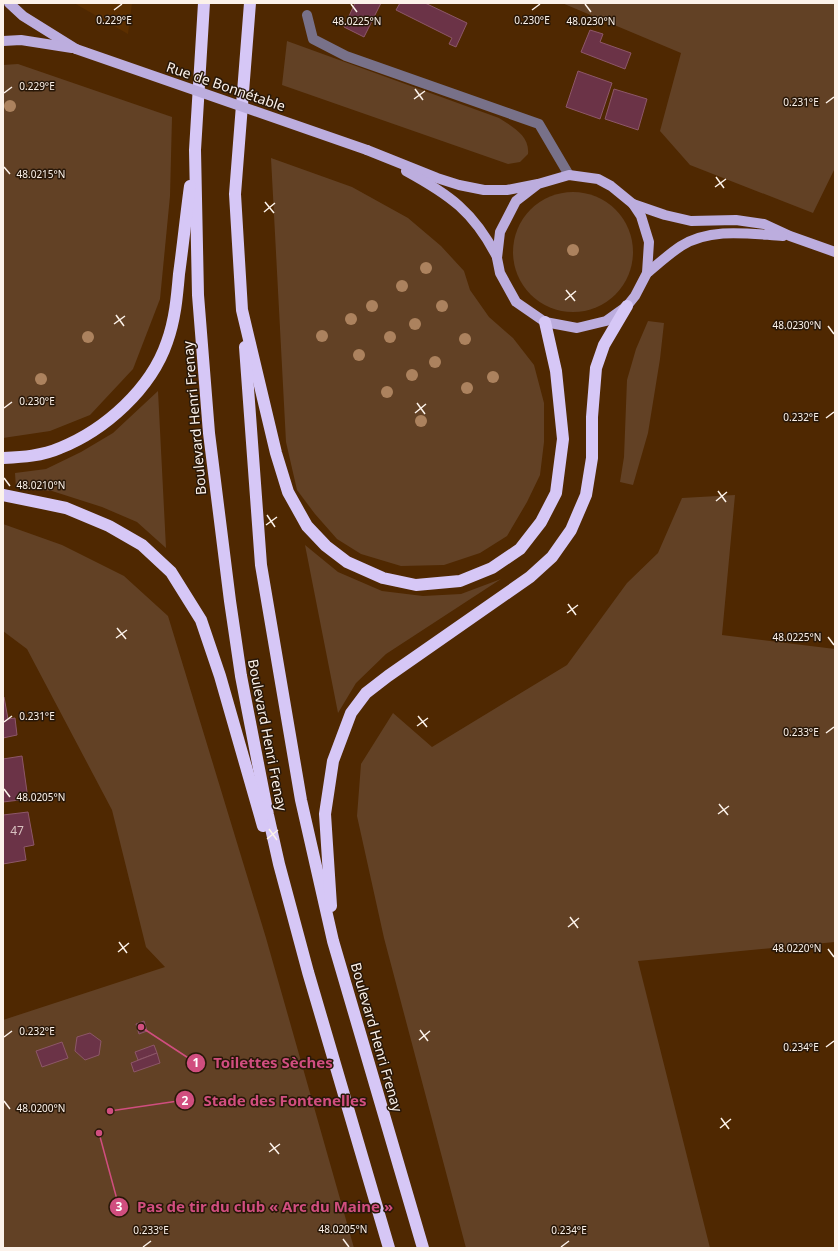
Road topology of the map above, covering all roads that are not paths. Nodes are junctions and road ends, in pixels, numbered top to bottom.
1 (9, 3) edge
2 (204, 3) edge
3 (250, 3) edge
4 (307, 15) dead end
5 (3, 41) edge
6 (76, 49) junction
7 (197, 125) junction
8 (368, 150) junction
9 (569, 175) junction
10 (538, 184) junction
11 (633, 204) junction
12 (790, 236) junction
13 (835, 252) edge
14 (497, 258) junction
15 (647, 273) junction
16 (627, 306) junction
17 (242, 310) junction
18 (545, 322) junction
19 (3, 458) edge
20 (3, 495) edge
21 (279, 864) junction
22 (333, 941) junction
23 (389, 1248) edge
24 (424, 1248) edge

1 - 6 main road, Rue de Bonnétable
2 - 7 highway
3 - 17 highway
4 - 9 street
5 - 6 main road, Rue de Bonnétable
6 - 8 main road, Rue de Bonnétable, bridge
7 - 19 highway
7 - 21 highway, Boulevard Henri Frenay
8 - 10 main road
8 - 14 main road
9 - 10 main road
9 - 11 main road
10 - 14 main road
11 - 12 main road
11 - 15 main road
12 - 13 main road
12 - 15 main road
14 - 18 main road
15 - 16 main road
16 - 18 main road
16 - 22 highway
17 - 18 highway
17 - 22 highway, Boulevard Henri Frenay
20 - 21 highway
21 - 23 highway, Boulevard Henri Frenay
22 - 24 highway, Boulevard Henri Frenay

